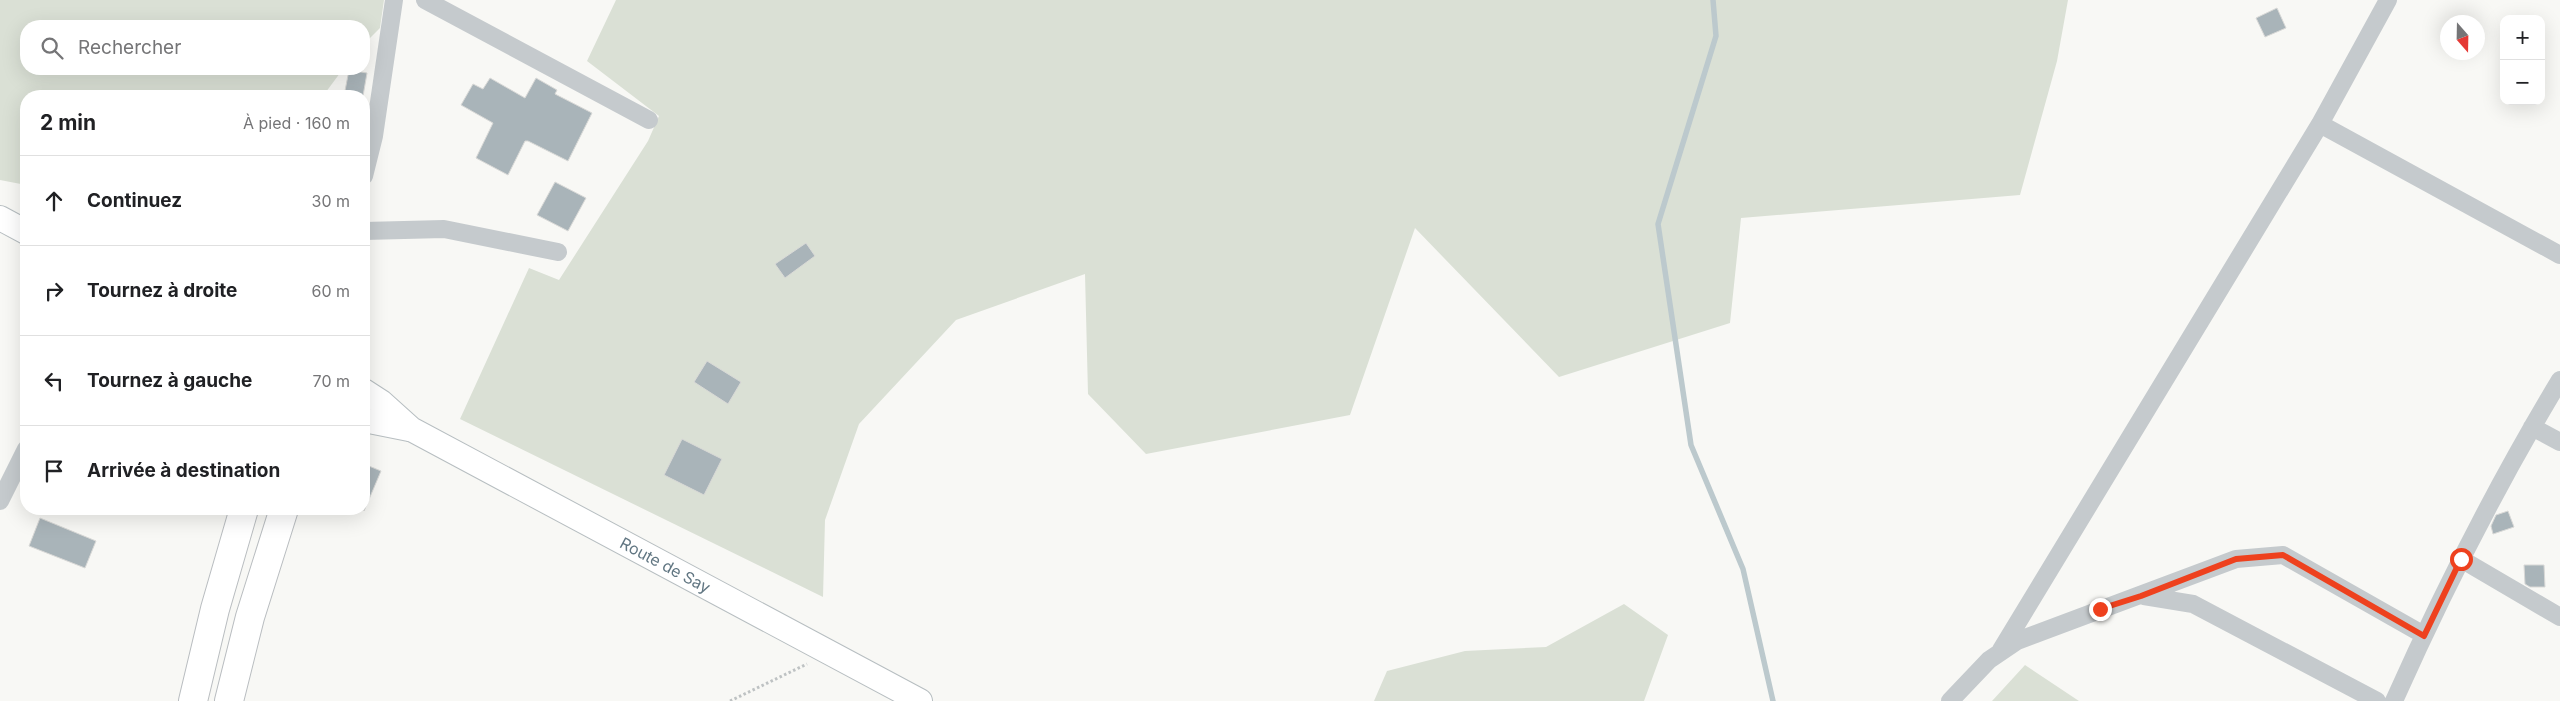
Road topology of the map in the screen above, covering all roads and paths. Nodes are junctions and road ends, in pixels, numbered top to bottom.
1 (394, 0) edge
2 (425, 0) edge
3 (2388, 0) edge
4 (648, 120) dead end
5 (2320, 124) junction
6 (370, 152) edge
7 (0, 218) edge
8 (20, 229) edge
9 (370, 230) edge
10 (558, 252) dead end
11 (2560, 255) edge
12 (2560, 380) edge
13 (370, 395) edge
14 (370, 421) edge
15 (2532, 427) junction
16 (411, 429) junction
17 (2560, 442) edge
18 (20, 461) edge
19 (0, 501) edge
20 (242, 515) edge
21 (282, 515) edge
22 (2461, 559) junction
23 (2141, 596) junction
24 (2560, 617) edge
25 (2424, 636) junction
26 (2001, 650) junction
27 (830, 654) junction
28 (194, 701) edge
29 (229, 701) edge
30 (730, 701) edge
31 (920, 701) edge
32 (1950, 701) edge
33 (2376, 701) edge
34 (2394, 701) edge

1 - 6 street
2 - 4 street
3 - 5 street
5 - 11 street
5 - 26 street
7 - 8 main road
9 - 10 street
12 - 15 street
13 - 16 main road, Route de Say
14 - 16 main road, Route de Say
15 - 17 street
15 - 22 street
16 - 27 main road, Route de Say
18 - 19 street
20 - 28 highway
21 - 29 highway
22 - 24 street
22 - 25 street
23 - 25 street
23 - 26 street
23 - 33 street
25 - 34 street
26 - 32 street
27 - 30 path
27 - 31 main road, Route de Say

